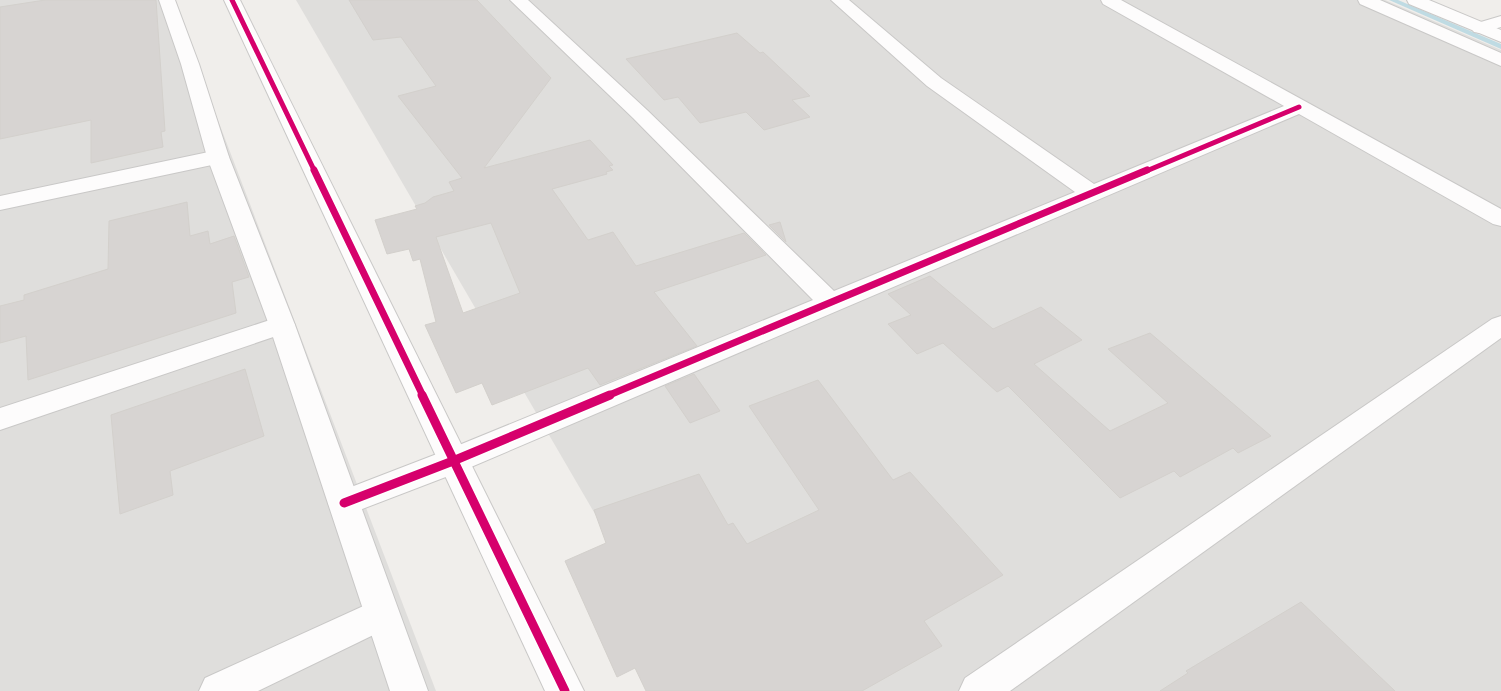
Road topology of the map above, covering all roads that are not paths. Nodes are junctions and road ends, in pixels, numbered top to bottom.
1 (167, 0) edge
2 (232, 0) edge
3 (518, 0) edge
4 (839, 0) edge
5 (1109, 0) edge
6 (1366, 0) edge
7 (1415, 0) edge
8 (1501, 21) edge
9 (1480, 28) junction
10 (1501, 37) edge
11 (1501, 60) edge
12 (1299, 107) junction
13 (218, 157) junction
14 (1092, 193) junction
15 (0, 203) edge
16 (1501, 219) edge
17 (832, 304) junction
18 (282, 325) junction
19 (1501, 325) edge
20 (0, 419) edge
21 (453, 461) junction
22 (344, 503) junction
23 (382, 614) junction
24 (218, 691) edge
25 (409, 691) edge
26 (565, 691) edge
27 (978, 691) edge

1 - 13 street
2 - 21 street
3 - 17 street
4 - 14 street
5 - 12 street
6 - 11 street
7 - 9 street
8 - 9 street
9 - 10 street
12 - 14 street
12 - 16 street
13 - 15 street
13 - 18 street
14 - 17 street
17 - 21 street
18 - 20 street
18 - 22 street
19 - 27 street
21 - 22 street
21 - 26 street
22 - 23 street
23 - 24 street
23 - 25 street

